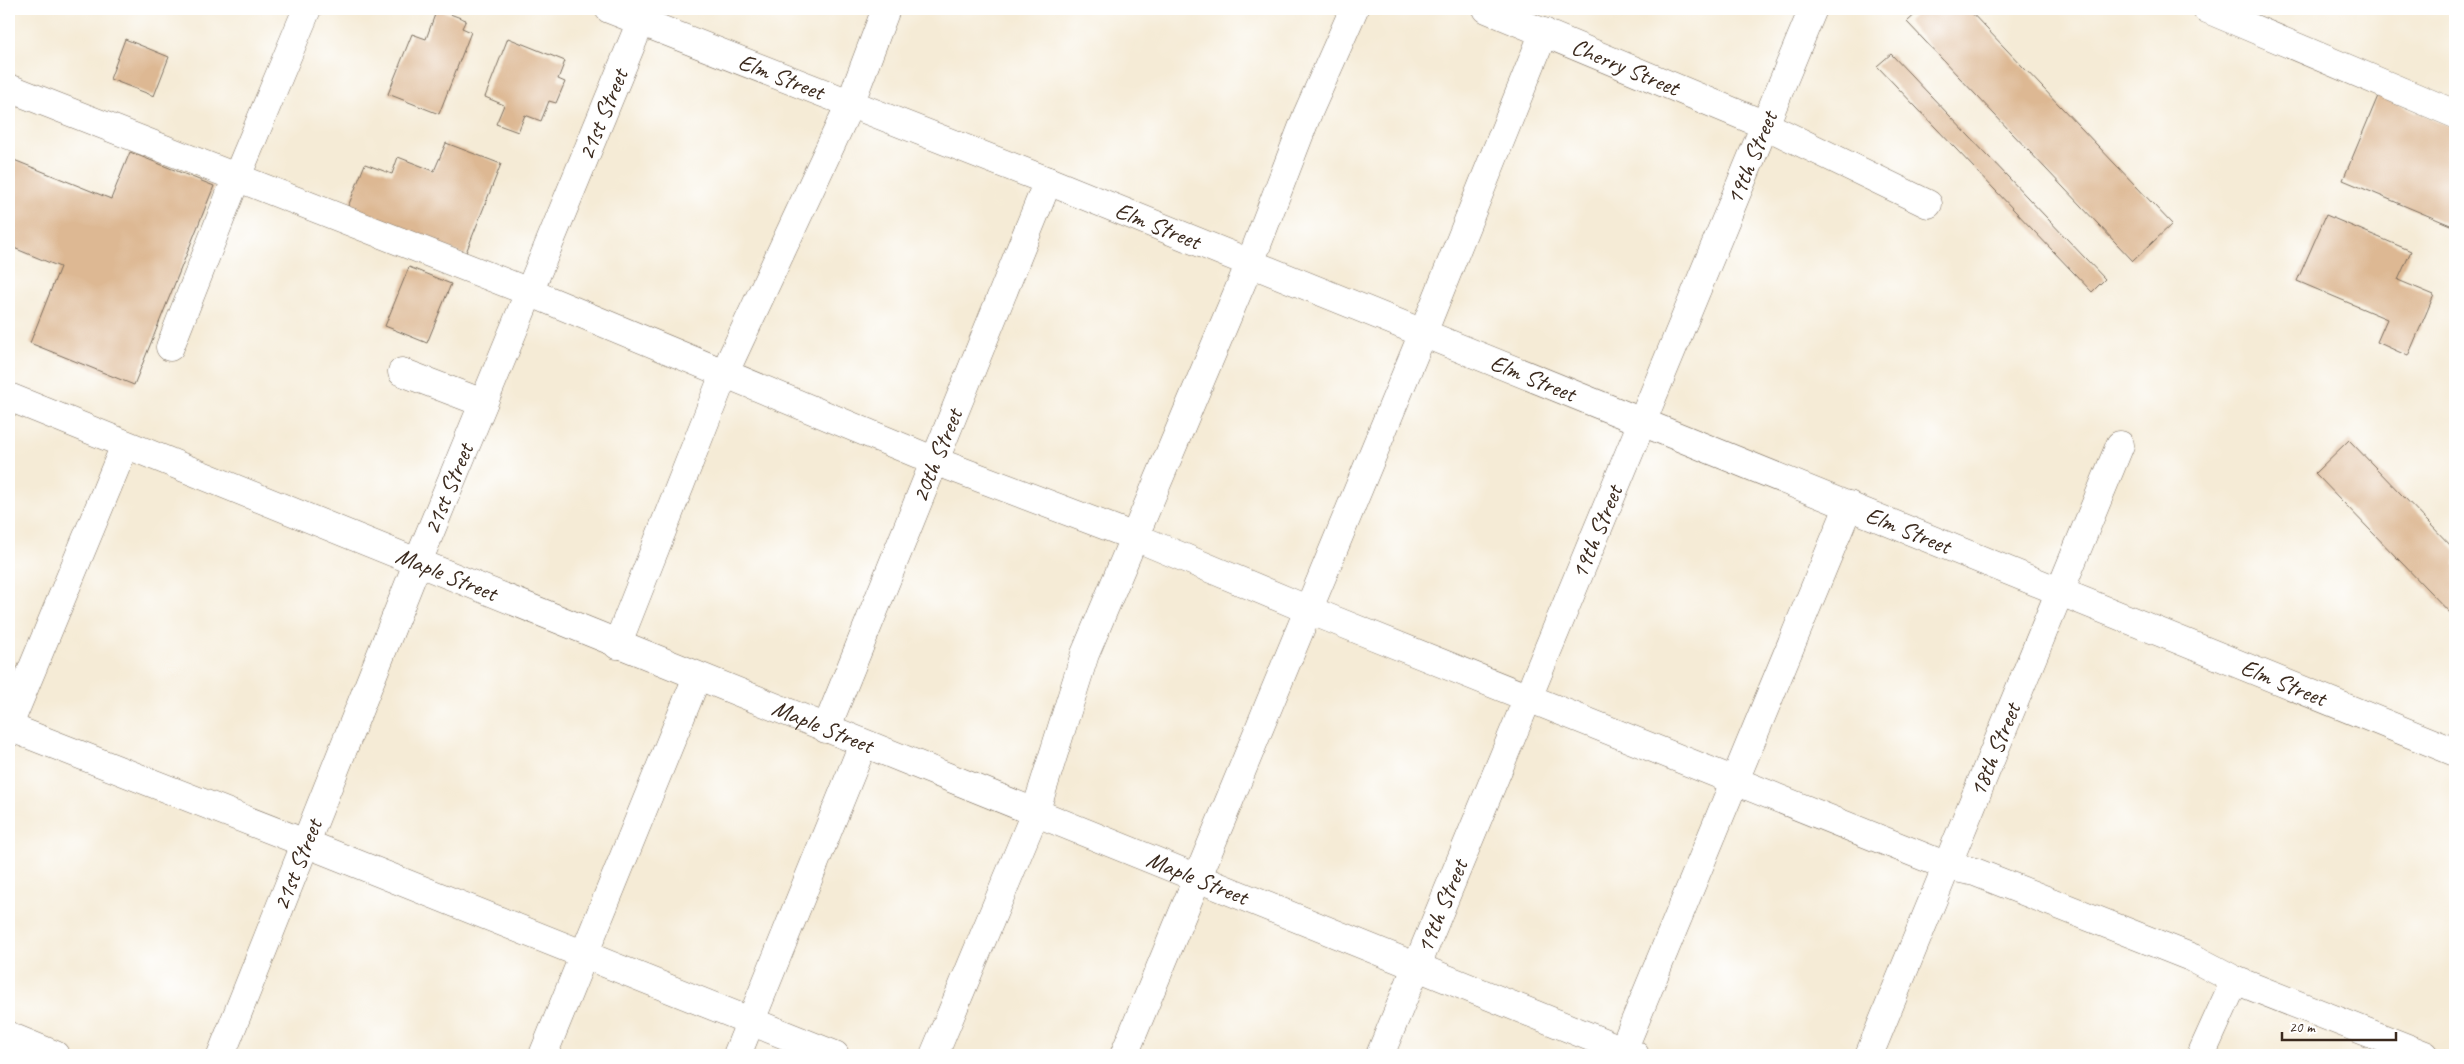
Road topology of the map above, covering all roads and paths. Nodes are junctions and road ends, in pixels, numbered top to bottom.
1 (307, 9) edge
2 (609, 9) edge
3 (886, 9) edge
4 (1354, 9) edge
5 (1487, 9) edge
6 (1813, 9) edge
7 (2207, 9) edge
8 (643, 15) edge
9 (1544, 32) junction
10 (9, 88) edge
11 (850, 104) junction
12 (2455, 114) edge
13 (1765, 125) junction
14 (236, 179) junction
15 (1048, 182) junction
16 (1928, 204) dead end
17 (1250, 263) junction
18 (529, 292) junction
19 (1423, 333) junction
20 (170, 346) dead end
21 (402, 372) dead end
22 (724, 374) junction
23 (9, 397) edge
24 (483, 403) junction
25 (1643, 422) junction
26 (125, 445) junction
27 (2120, 445) dead end
28 (935, 461) junction
29 (1849, 505) junction
30 (1135, 537) junction
31 (416, 564) junction
32 (2060, 591) junction
33 (1309, 610) junction
34 (617, 644) junction
35 (697, 677) junction
36 (1528, 697) junction
37 (9, 726) edge
38 (826, 729) junction
39 (863, 744) junction
40 (2455, 752) edge
41 (1734, 781) junction
42 (1035, 813) junction
43 (306, 843) junction
44 (1947, 866) junction
45 (1197, 878) junction
46 (584, 954) junction
47 (1417, 966) junction
48 (2235, 980) junction
49 (750, 1022) junction
50 (9, 1036) edge
51 (1627, 1054) edge
52 (55, 1055) edge
53 (221, 1055) edge
54 (543, 1055) edge
55 (737, 1055) edge
56 (834, 1055) edge
57 (934, 1055) edge
58 (1124, 1055) edge
59 (1380, 1055) edge
60 (1870, 1055) edge
61 (2201, 1055) edge
62 (2425, 1055) edge

1 - 14 street
2 - 8 street, Elm Street
3 - 11 street
4 - 17 street
5 - 9 street, Cherry Street
6 - 13 street, 19th Street
7 - 12 street
8 - 11 street, Elm Street
8 - 18 street, 21st Street
9 - 13 street, Cherry Street
9 - 19 street
10 - 14 street
11 - 15 street, Elm Street
11 - 22 street
13 - 16 street, Cherry Street
13 - 25 street, 19th Street
14 - 18 street
14 - 20 street
15 - 17 street, Elm Street
15 - 28 street, 20th Street
17 - 19 street, Elm Street
17 - 30 street
18 - 22 street
18 - 24 street, 21st Street
19 - 25 street, Elm Street
19 - 33 street
21 - 24 street
22 - 28 street
22 - 34 street
23 - 26 street, Maple Street
24 - 31 street, 21st Street
25 - 29 street, Elm Street
25 - 36 street, 19th Street
26 - 31 street, Maple Street
26 - 37 street
27 - 32 street, 18th Street
28 - 30 street
28 - 38 street, 20th Street
29 - 32 street, Elm Street
29 - 41 street
30 - 33 street
30 - 42 street
31 - 34 street, Maple Street
31 - 43 street, 21st Street
32 - 40 street, Elm Street
32 - 44 street, 18th Street
33 - 36 street
33 - 45 street
34 - 35 street, Maple Street
35 - 38 street, Maple Street
35 - 46 street
36 - 41 street
36 - 47 street, 19th Street
37 - 43 street
38 - 39 street, Maple Street
39 - 42 street, Maple Street
39 - 49 street
41 - 44 street
41 - 51 street
42 - 45 street, Maple Street
42 - 57 street
43 - 46 street
43 - 53 street, 21st Street
44 - 48 street
44 - 60 street, 18th Street
45 - 47 street, Maple Street
45 - 58 street
46 - 49 street
46 - 54 street
47 - 51 street, Maple Street
47 - 59 street, 19th Street
48 - 61 street
48 - 62 street
49 - 55 street
49 - 56 street
50 - 52 street

